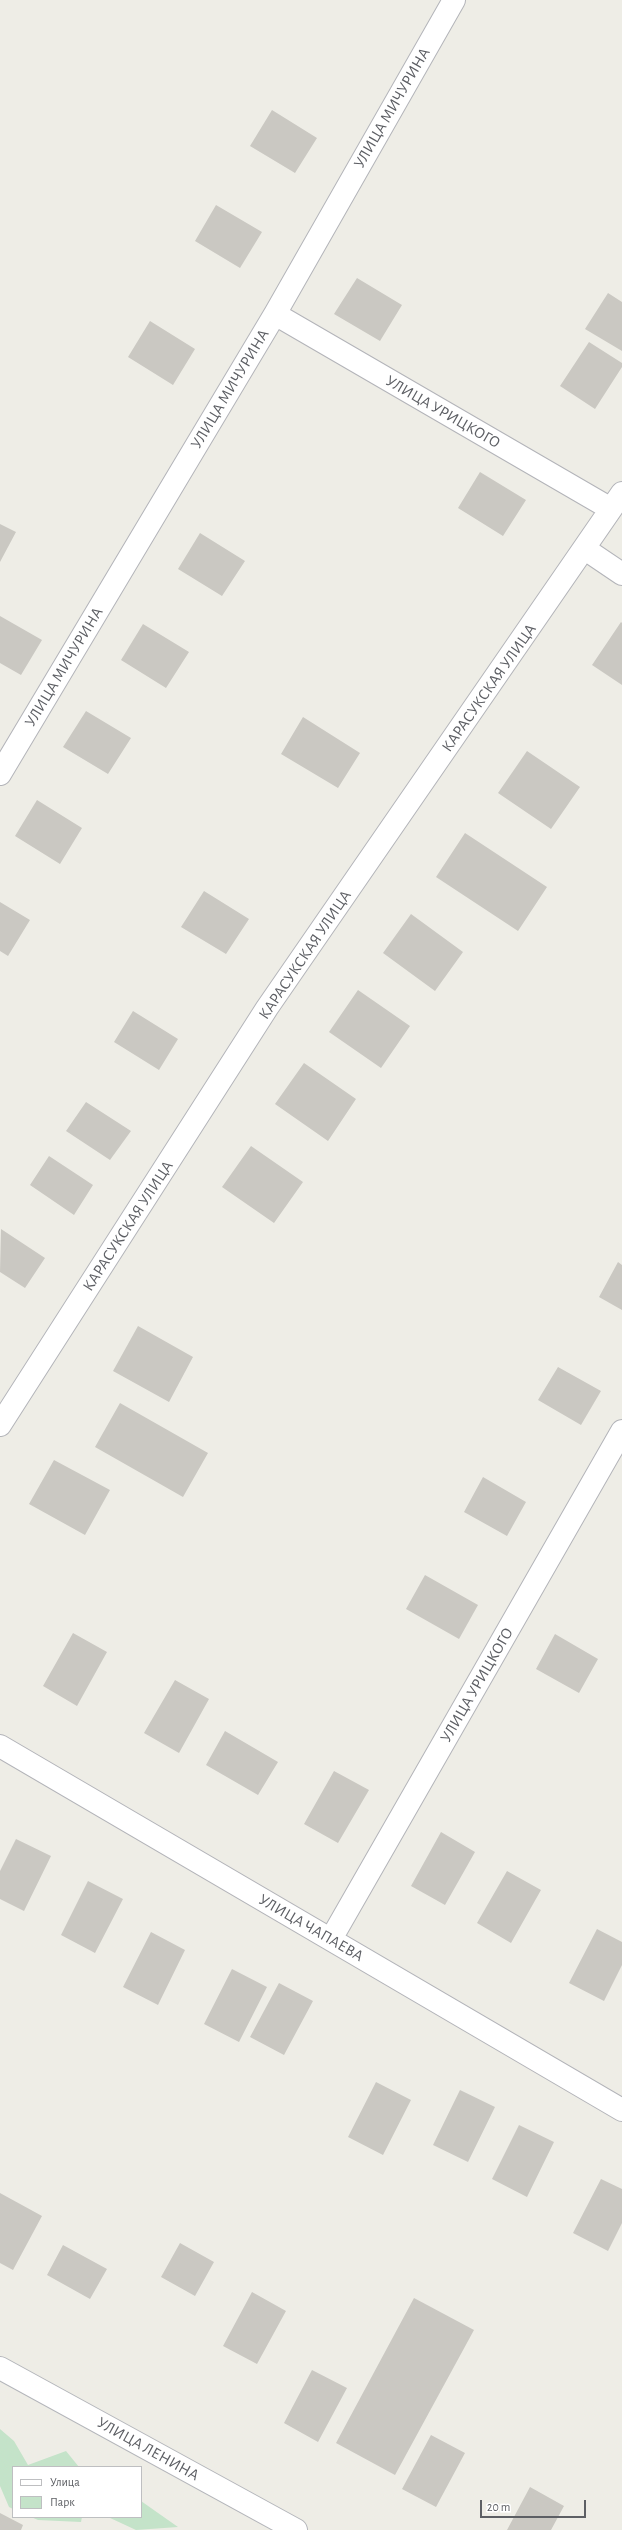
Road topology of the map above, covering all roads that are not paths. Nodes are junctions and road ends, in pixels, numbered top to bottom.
1 (454, 0) edge
2 (275, 314) junction
3 (617, 501) edge
4 (585, 549) junction
5 (622, 574) edge
6 (0, 774) edge
7 (0, 1425) edge
8 (622, 1431) edge
9 (0, 1746) edge
10 (331, 1939) junction
11 (622, 2110) edge
12 (0, 2368) edge
13 (296, 2530) edge

1 - 2 street, УЛИЦА МИЧУРИНА
2 - 3 street, УЛИЦА УРИЦКОГО
2 - 6 street, УЛИЦА МИЧУРИНА
3 - 4 street, КАРАСУКСКАЯ УЛИЦА
4 - 5 street
4 - 7 street, КАРАСУКСКАЯ УЛИЦА
8 - 10 street, УЛИЦА УРИЦКОГО
9 - 10 street, УЛИЦА ЧАПАЕВА
10 - 11 street, УЛИЦА ЧАПАЕВА
12 - 13 street, УЛИЦА ЛЕНИНА

